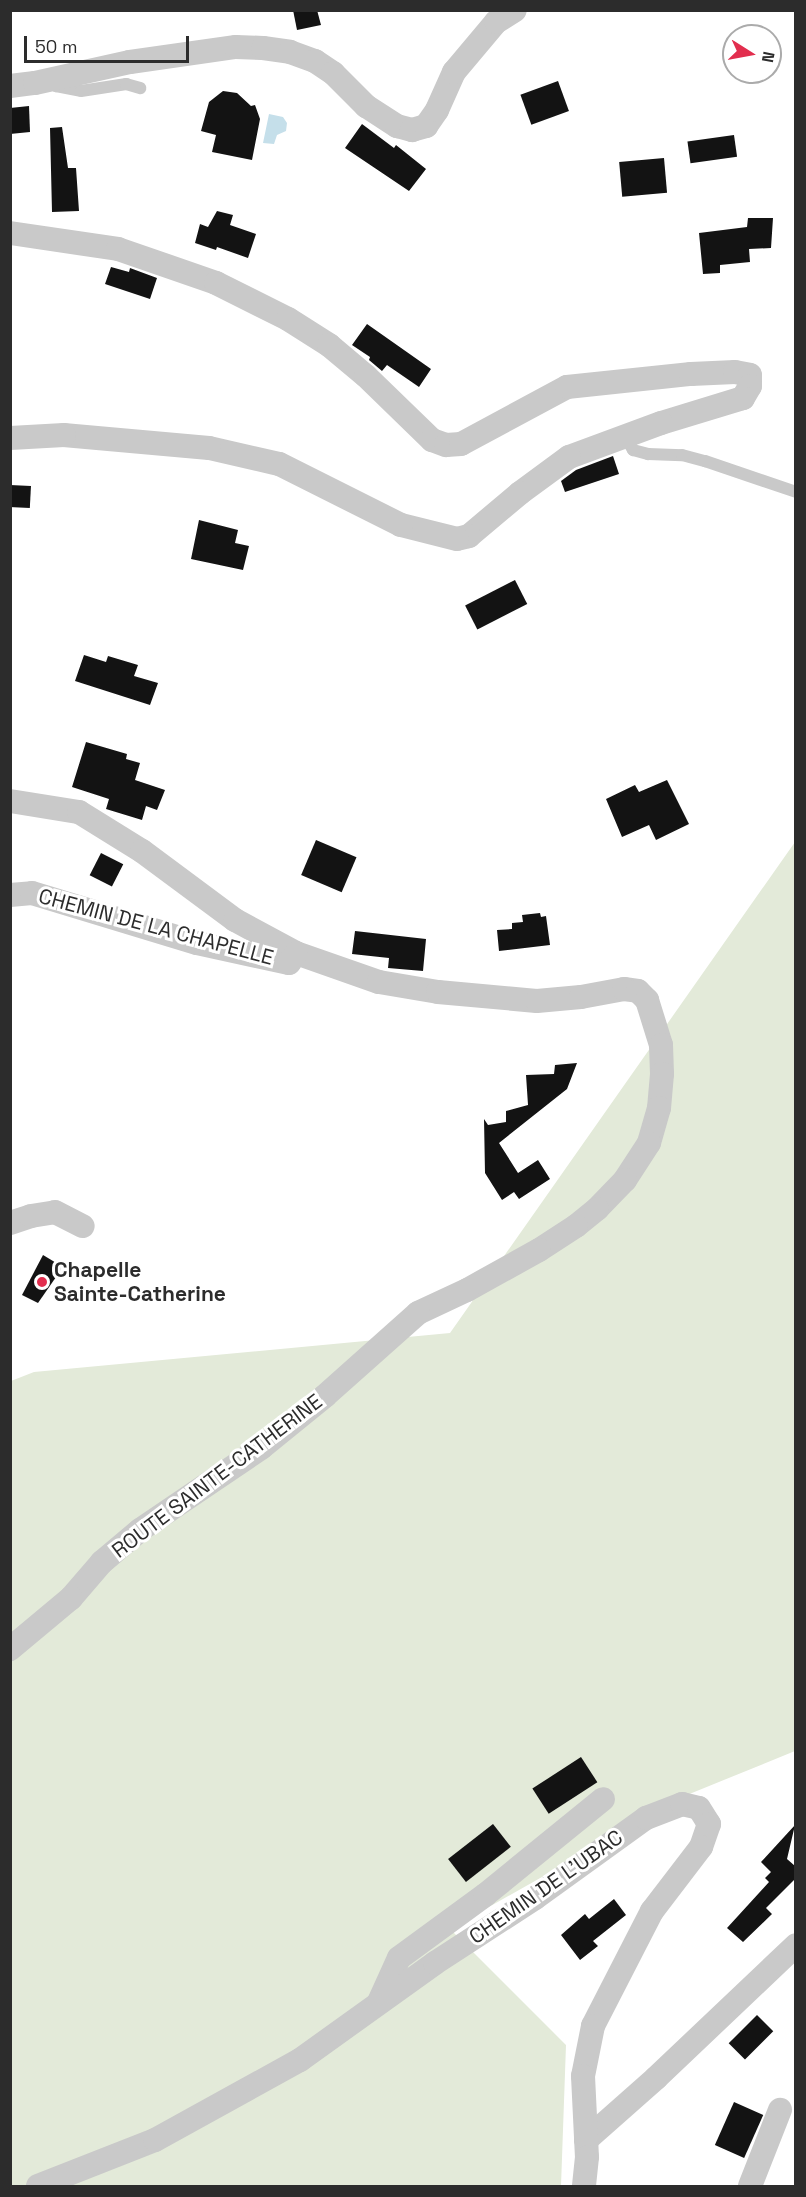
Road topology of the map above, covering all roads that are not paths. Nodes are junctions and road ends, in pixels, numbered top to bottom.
1 (514, 10) edge
2 (53, 79) junction
3 (10, 86) edge
4 (140, 88) dead end
5 (10, 233) edge
6 (10, 438) edge
7 (626, 438) junction
8 (795, 492) edge
9 (10, 801) edge
10 (10, 895) edge
11 (296, 953) junction
12 (10, 1222) edge
13 (83, 1226) dead end
14 (10, 1649) edge
15 (603, 1799) dead end
16 (795, 1945) edge
17 (378, 2004) junction
18 (780, 2110) dead end
19 (586, 2140) junction
20 (38, 2187) edge
21 (584, 2187) edge
22 (750, 2187) edge

1 - 2 street
2 - 3 street
2 - 4 lane
5 - 7 street
6 - 7 street
7 - 8 lane
9 - 11 street, ROUTE SAINTE-CATHERINE
10 - 11 street, CHEMIN DE LA CHAPELLE
11 - 14 street, ROUTE SAINTE-CATHERINE
12 - 13 street
15 - 17 street
16 - 19 street
17 - 19 street, CHEMIN DE L'UBAC
17 - 20 street, CHEMIN DE L'UBAC
18 - 22 street
19 - 21 street, CHEMIN DE L'UBAC

